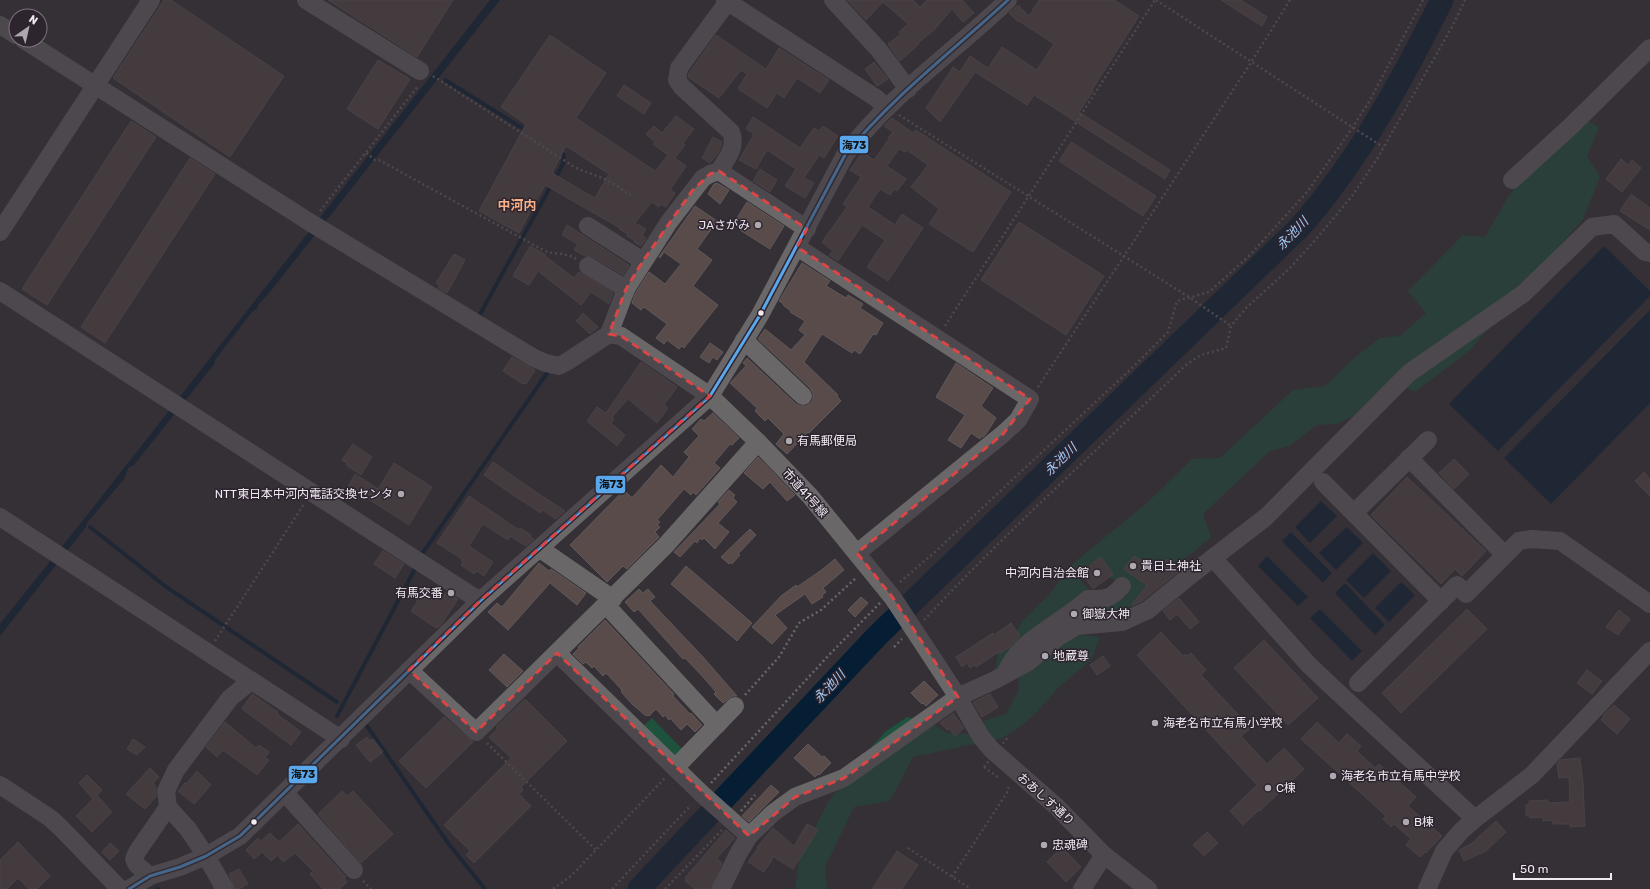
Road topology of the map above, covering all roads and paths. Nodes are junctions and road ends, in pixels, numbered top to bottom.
1 (151, 0) edge
2 (306, 0) edge
3 (833, 0) edge
4 (1008, 0) edge
5 (1156, 0) edge
6 (1290, 0) edge
7 (1423, 0) edge
8 (1465, 0) edge
9 (727, 1) edge
10 (37, 48) edge
11 (1650, 48) edge
12 (1252, 61) junction
13 (420, 71) joint
14 (438, 80) dead end
15 (96, 86) junction
16 (908, 90) junction
17 (887, 108) junction
18 (1353, 127) junction
19 (1383, 147) junction
20 (367, 153) junction
21 (720, 171) junction
22 (1512, 180) dead end
23 (631, 195) dead end
24 (1028, 197) junction
25 (316, 226) junction
26 (588, 226) dead end
27 (806, 229) junction
28 (0, 232) edge
29 (797, 247) junction
30 (1650, 253) edge
31 (1124, 257) junction
32 (643, 261) junction
33 (588, 266) joint
34 (626, 289) junction
35 (0, 291) edge
36 (1189, 298) junction
37 (1231, 326) junction
38 (609, 334) junction
39 (937, 339) junction
40 (744, 340) junction
41 (710, 396) junction
42 (803, 396) dead end
43 (1030, 399) junction
44 (1428, 440) dead end
45 (758, 442) junction
46 (1409, 458) junction
47 (1323, 482) dead end
48 (312, 492) junction
49 (1354, 513) junction
50 (0, 517) edge
51 (539, 548) junction
52 (1505, 555) junction
53 (1213, 558) junction
54 (862, 560) junction
55 (1122, 586) dead end
56 (890, 595) junction
57 (1441, 600) junction
58 (480, 601) junction
59 (610, 602) junction
60 (1650, 604) edge
61 (912, 629) junction
62 (217, 638) dead end
63 (1650, 651) edge
64 (557, 653) junction
65 (409, 670) junction
66 (1005, 674) junction
67 (251, 680) junction
68 (1358, 683) dead end
69 (958, 697) junction
70 (735, 706) joint
71 (717, 725) junction
72 (476, 732) junction
73 (1008, 737) dead end
74 (341, 739) junction
75 (675, 768) junction
76 (1002, 780) dead end
77 (1006, 783) dead end
78 (0, 785) edge
79 (285, 793) junction
80 (704, 795) junction
81 (756, 795) dead end
82 (168, 807) junction
83 (1475, 818) junction
84 (730, 819) junction
85 (749, 836) junction
86 (908, 848) dead end
87 (596, 850) junction
88 (1104, 855) junction
89 (206, 856) junction
90 (354, 870) dead end
91 (150, 876) junction
92 (952, 877) junction
93 (120, 889) edge
94 (129, 889) edge
95 (225, 889) edge
96 (553, 889) edge
97 (612, 889) edge
98 (665, 889) edge
99 (720, 889) edge
100 (971, 889) edge
101 (1082, 889) edge
102 (1148, 889) edge
103 (1427, 889) edge

1 - 15 street
2 - 13 street
3 - 16 street
4 - 16 street
5 - 12 path
5 - 24 path
6 - 12 path
7 - 18 path
8 - 19 path
9 - 17 street
9 - 21 street
10 - 15 street
11 - 22 street
12 - 18 path
12 - 31 path
13 - 20 path
14 - 23 path
15 - 25 street
15 - 28 street
16 - 17 street
17 - 24 path
17 - 27 street
18 - 19 path
18 - 36 path
19 - 37 path
20 - 25 path
20 - 33 path
21 - 27 street
21 - 32 street
24 - 31 path
24 - 39 path
25 - 38 street
26 - 32 street
27 - 29 street
29 - 39 street
29 - 40 street
30 - 53 street
31 - 36 path
31 - 43 path
32 - 34 street
33 - 34 street
34 - 38 street
35 - 48 street
36 - 37 path
36 - 56 path
37 - 61 path
38 - 41 street, 市道41号線
39 - 43 street
40 - 41 street
40 - 42 street
41 - 45 street, 市道41号線
41 - 51 street
43 - 54 street
44 - 46 street
45 - 54 street, 市道41号線
45 - 59 street
46 - 49 street
46 - 52 street
47 - 49 street
48 - 58 street
48 - 62 path
49 - 57 street
50 - 67 street
51 - 58 street
51 - 59 street
52 - 57 street
52 - 60 street
53 - 66 street
53 - 83 street
54 - 56 street, 市道41号線
54 - 70 path
55 - 66 street
56 - 61 street, 市道41号線
56 - 80 path
57 - 68 street
58 - 65 street
59 - 64 street
59 - 71 street
61 - 69 street
63 - 83 street
64 - 72 street
64 - 75 street
65 - 72 street
65 - 74 street
66 - 69 street
67 - 74 street
67 - 82 street
69 - 85 street
69 - 88 street, おあしす通り
70 - 71 street
71 - 75 street
72 - 87 path
73 - 76 path, bridge
74 - 79 street
75 - 80 street
75 - 87 path
77 - 92 path
78 - 93 street
79 - 89 street
79 - 90 street
80 - 84 street
80 - 97 path
81 - 84 path
82 - 89 street
82 - 91 street
83 - 103 street
84 - 85 street
84 - 98 path
85 - 99 street
86 - 92 path
87 - 96 path
88 - 101 street
88 - 102 street, おあしす通り
89 - 91 street
89 - 95 street
91 - 94 street
92 - 100 path

